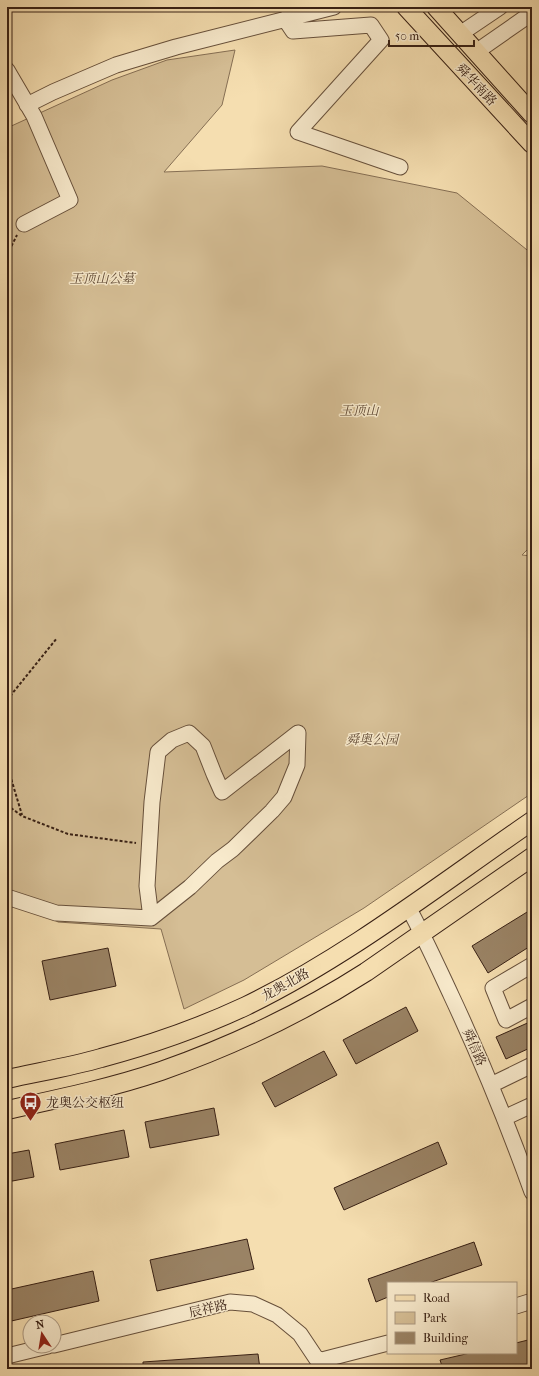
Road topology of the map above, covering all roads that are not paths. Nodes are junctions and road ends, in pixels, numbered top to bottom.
1 (334, 7) edge
2 (406, 7) edge
3 (436, 7) edge
4 (500, 7) edge
5 (532, 13) edge
6 (285, 19) junction
7 (460, 34) junction
8 (476, 52) junction
9 (7, 70) edge
10 (28, 106) junction
11 (532, 114) edge
12 (532, 144) edge
13 (400, 167) dead end
14 (24, 224) road end
15 (532, 821) edge
16 (532, 857) edge
17 (7, 897) edge
18 (408, 907) junction
19 (151, 918) junction
20 (422, 932) junction
21 (532, 965) edge
22 (532, 1006) edge
23 (532, 1065) edge
24 (7, 1079) edge
25 (491, 1085) junction
26 (532, 1105) edge
27 (7, 1110) edge
28 (504, 1118) junction
29 (532, 1192) edge
30 (532, 1301) edge
31 (517, 1306) edge
32 (62, 1343) edge
33 (387, 1343) edge
34 (22, 1352) edge
35 (7, 1356) edge
36 (319, 1365) edge

1 - 6 street
2 - 12 main road, 舜华南路
3 - 7 main road, 舜华南路
4 - 7 street
5 - 8 street
6 - 10 street
6 - 13 street
7 - 8 main road, 舜华南路
8 - 11 main road, 舜华南路
9 - 10 street
10 - 14 street
15 - 18 main road, 龙奥北路
16 - 20 main road
17 - 19 street
18 - 20 street, 舜信路
18 - 24 main road, 龙奥北路
19 - 19 street
20 - 25 street, 舜信路
20 - 27 main road
21 - 22 street
23 - 25 street
25 - 28 street, 舜信路
26 - 28 street
28 - 29 street, 舜信路
30 - 31 street
32 - 36 street, 辰祥路
33 - 36 street, 辰祥路
34 - 35 street

